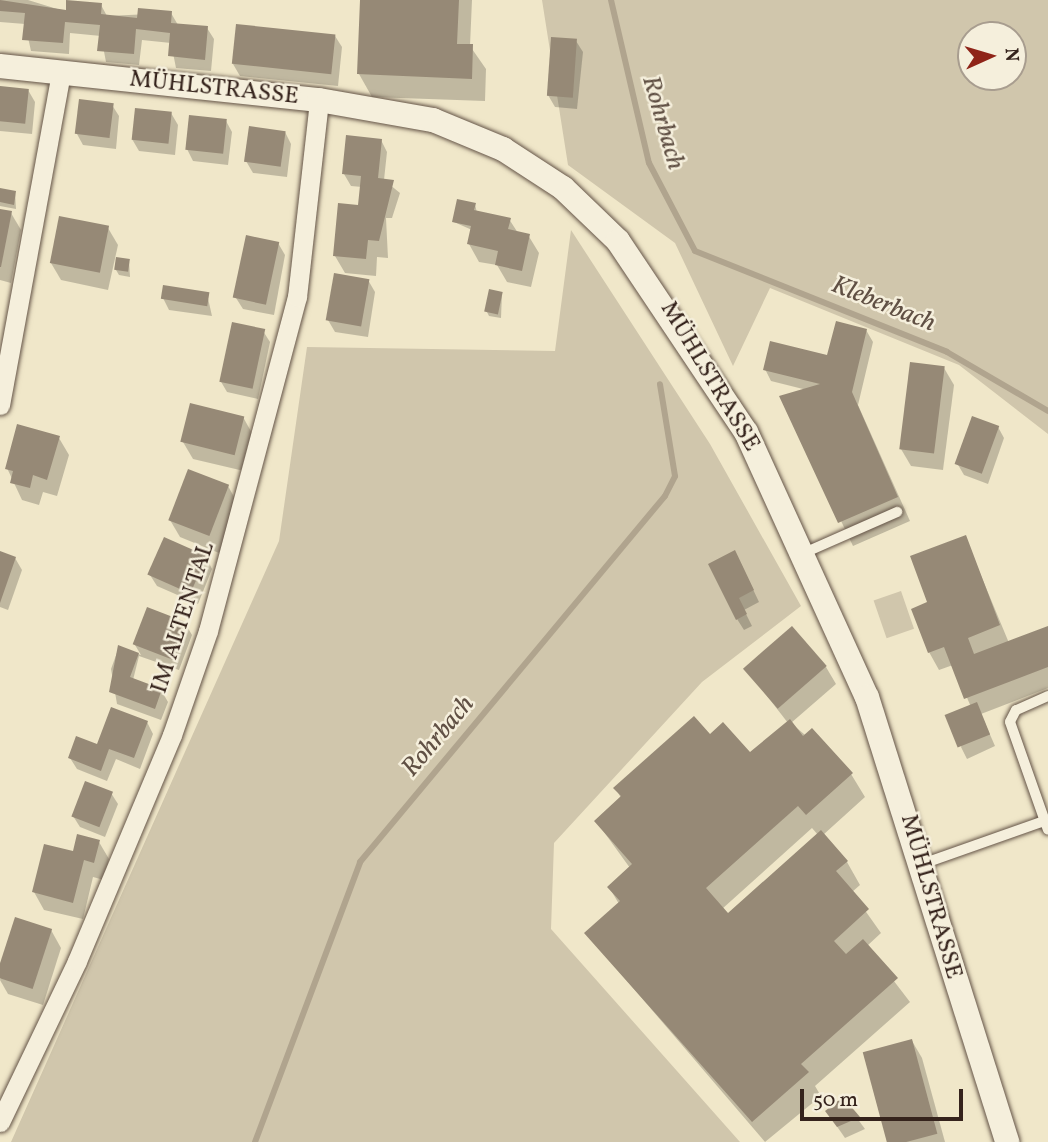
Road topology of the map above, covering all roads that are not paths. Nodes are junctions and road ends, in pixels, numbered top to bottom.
1 (0, 66) edge
2 (61, 73) junction
3 (319, 100) junction
4 (0, 405) edge
5 (897, 512) dead end
6 (804, 553) junction
7 (1048, 696) edge
8 (1046, 826) edge
9 (921, 864) junction
10 (0, 1122) edge
11 (1007, 1142) edge

1 - 2 street, MÜHLSTRASSE
2 - 3 street, MÜHLSTRASSE
2 - 4 street
3 - 6 street, MÜHLSTRASSE
3 - 10 street, IM ALTEN TAL
5 - 6 lane
6 - 9 street, MÜHLSTRASSE
7 - 8 lane
8 - 9 lane
9 - 11 street, MÜHLSTRASSE

